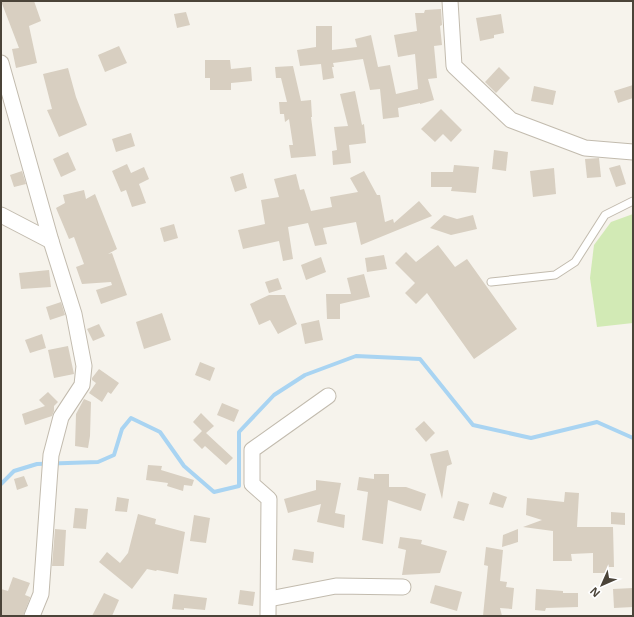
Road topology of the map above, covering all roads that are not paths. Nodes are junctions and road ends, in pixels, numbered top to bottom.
1 (450, 1) edge
2 (1, 64) edge
3 (633, 152) edge
4 (633, 201) edge
5 (1, 215) edge
6 (51, 241) junction
7 (491, 282) dead end
8 (328, 396) dead end
9 (403, 587) dead end
10 (269, 599) junction
11 (32, 616) edge
12 (268, 616) edge

1 - 3 street
2 - 6 street
4 - 7 lane
5 - 6 street
6 - 11 street
8 - 10 street
9 - 10 street
10 - 12 street

